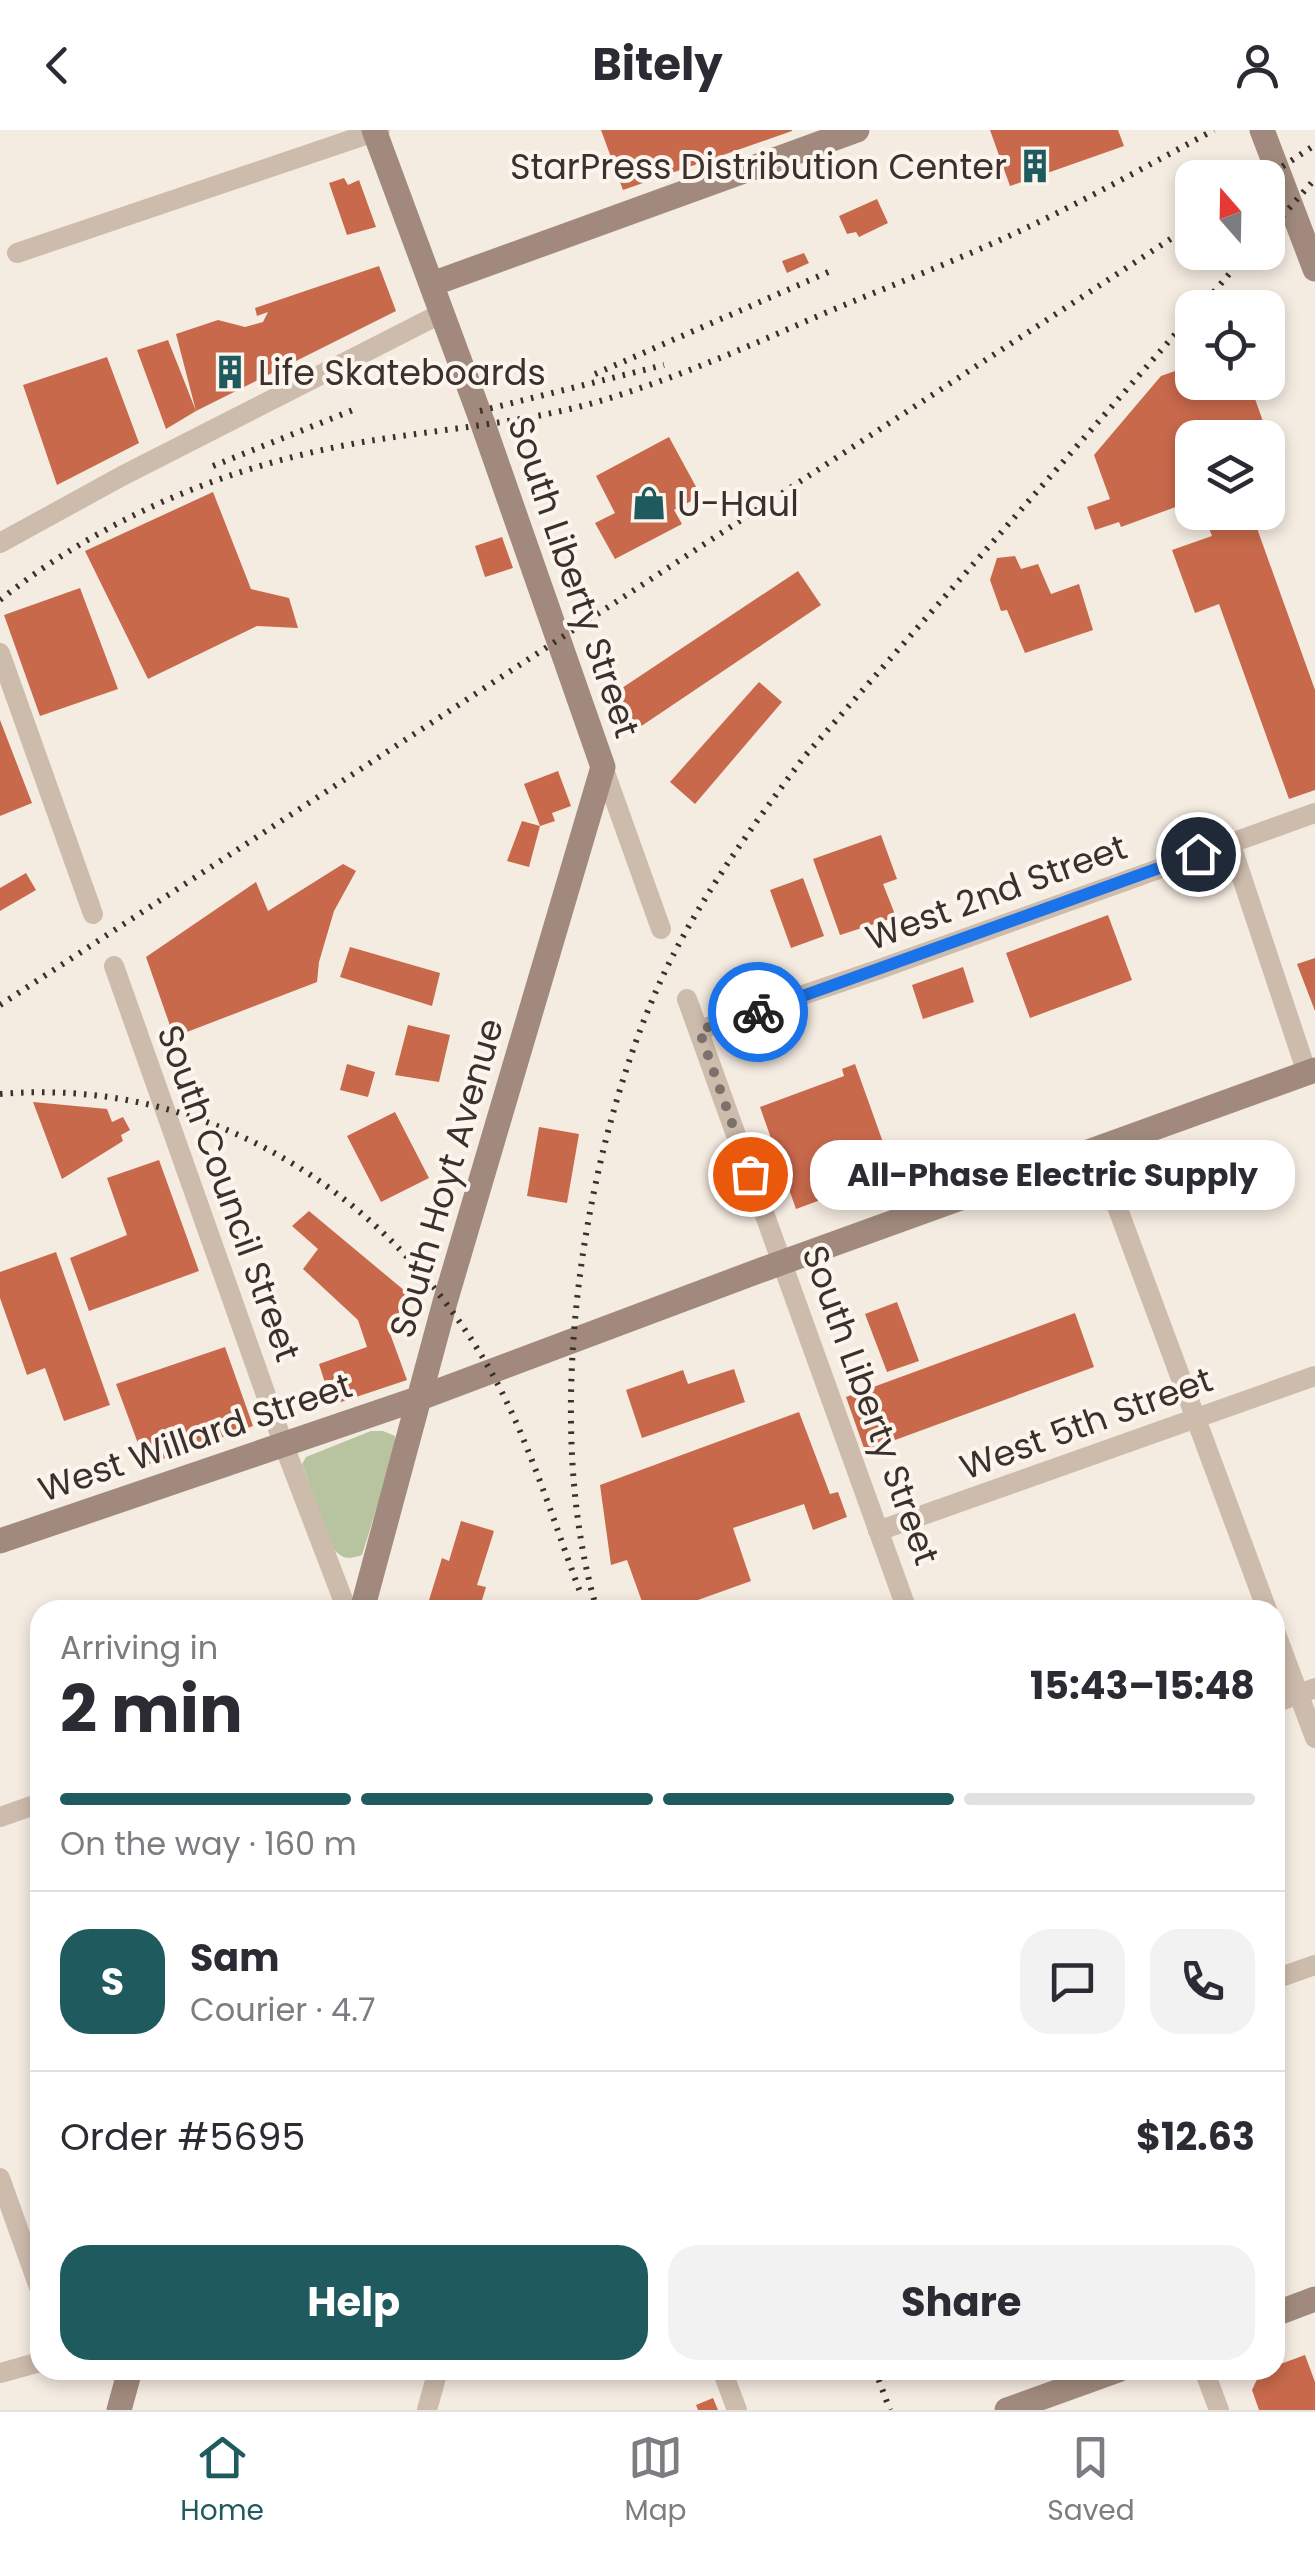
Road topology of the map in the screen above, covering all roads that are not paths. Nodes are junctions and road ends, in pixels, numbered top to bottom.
1 (857, 130) edge
2 (1262, 130) edge
3 (377, 131) edge
4 (17, 253) dead end
5 (1315, 269) edge
6 (432, 284) junction
7 (442, 313) junction
8 (0, 543) edge
9 (0, 653) edge
10 (603, 767) junction
11 (1315, 812) edge
12 (1230, 842) junction
13 (93, 914) dead end
14 (662, 929) dead end
15 (114, 966) dead end
16 (687, 999) dead end
17 (699, 1030) junction
18 (1311, 1072) edge
19 (1096, 1150) junction
20 (782, 1262) junction
21 (1315, 1376) edge
22 (420, 1398) junction
23 (1196, 1418) junction
24 (284, 1443) junction
25 (878, 1531) junction
26 (0, 1541) edge
27 (343, 1600) edge
28 (365, 1600) edge
29 (903, 1600) edge
30 (1263, 1600) edge
31 (1285, 1650) edge
32 (1307, 1691) edge
33 (1315, 1738) edge
34 (30, 1807) edge
35 (0, 1817) edge
36 (1315, 1965) edge
37 (1285, 1976) edge
38 (0, 2178) edge
39 (30, 2262) edge
40 (1315, 2299) edge
41 (1285, 2310) edge
42 (30, 2365) edge
43 (0, 2373) edge
44 (126, 2380) edge
45 (435, 2380) edge
46 (726, 2380) edge
47 (1090, 2380) edge
48 (1208, 2380) edge
49 (119, 2410) edge
50 (427, 2410) edge
51 (737, 2410) edge
52 (1007, 2410) edge
53 (1219, 2410) edge

1 - 6 street
2 - 5 street
3 - 4 street
3 - 6 street, South Liberty Street
6 - 7 street, South Liberty Street
7 - 8 street
7 - 10 street, South Liberty Street
9 - 13 street
10 - 14 street
10 - 22 street, South Hoyt Avenue
11 - 12 street, West 2nd Street
12 - 17 street, West 2nd Street
12 - 18 street
15 - 24 street, South Council Street
16 - 17 street, South Liberty Street
17 - 20 street, South Liberty Street
18 - 19 street, West Willard Street
19 - 20 street, West Willard Street
19 - 23 street
20 - 22 street, West Willard Street
20 - 25 street, South Liberty Street
21 - 23 street, West 5th Street
22 - 24 street, West Willard Street
22 - 28 street, South Hoyt Avenue
23 - 25 street, West 5th Street
23 - 30 street
24 - 26 street, West Willard Street
24 - 27 street, South Council Street
25 - 29 street, South Liberty Street
31 - 32 street
32 - 33 street
34 - 35 street
36 - 37 street
38 - 39 street
40 - 41 street
42 - 43 street
44 - 49 street
45 - 50 street
46 - 51 street
47 - 52 street
48 - 53 street

